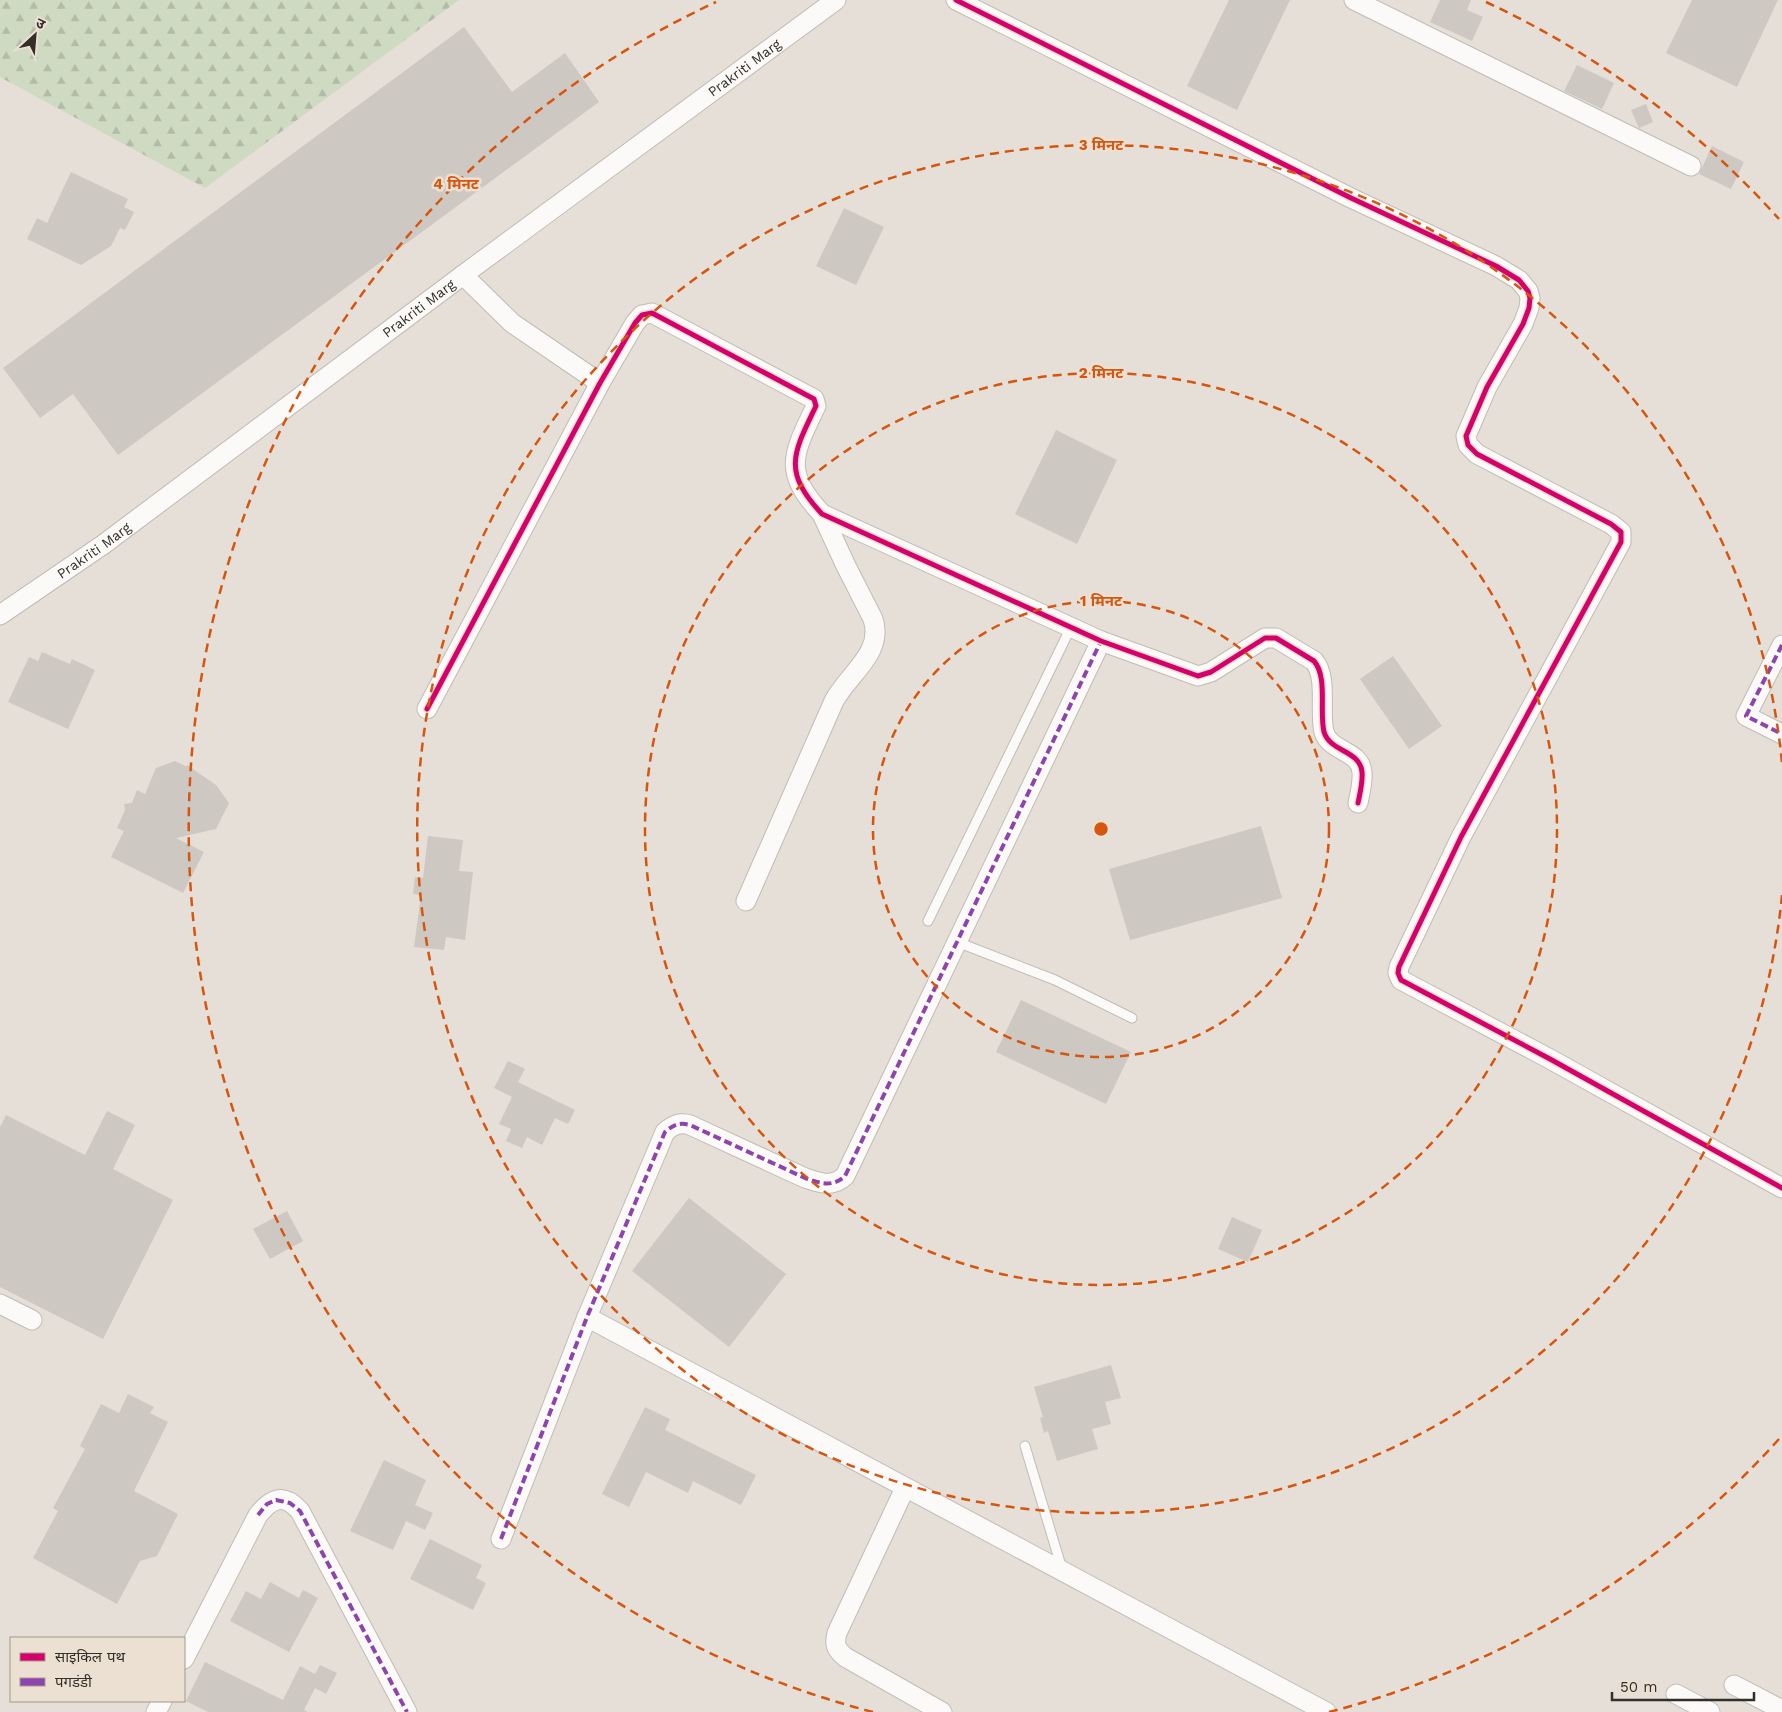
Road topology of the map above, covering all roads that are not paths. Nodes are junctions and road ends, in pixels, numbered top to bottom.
1 (836, 0) edge
2 (956, 0) edge
3 (1354, 0) edge
4 (1691, 166) dead end
5 (463, 275) junction
6 (600, 383) junction
7 (822, 514) junction
8 (0, 615) edge
9 (1071, 628) junction
10 (1101, 641) junction
11 (1782, 645) edge
12 (427, 709) dead end
13 (1782, 734) edge
14 (1358, 803) dead end
15 (746, 901) dead end
16 (928, 921) dead end
17 (957, 942) junction
18 (1132, 1018) dead end
19 (1782, 1188) edge
20 (0, 1304) edge
21 (587, 1317) junction
22 (32, 1320) dead end
23 (1025, 1446) dead end
24 (904, 1488) junction
25 (501, 1539) dead end
26 (1062, 1572) junction
27 (185, 1657) edge
28 (1734, 1685) dead end
29 (1676, 1694) dead end
30 (1780, 1710) edge
31 (407, 1712) edge
32 (942, 1712) edge
33 (1326, 1712) edge
34 (1710, 1712) edge

1 - 5 street, Prakriti Marg
2 - 19 street
3 - 4 street
5 - 6 street
5 - 8 street, Prakriti Marg
6 - 7 street
6 - 12 street
7 - 9 street
7 - 15 street
9 - 10 street
9 - 16 lane
10 - 14 street
10 - 17 street
11 - 13 street
17 - 18 lane
17 - 21 street
20 - 22 street
21 - 24 street
21 - 25 street
23 - 26 lane
24 - 26 street
24 - 32 street
26 - 33 street
27 - 31 street
28 - 30 street
29 - 34 street

